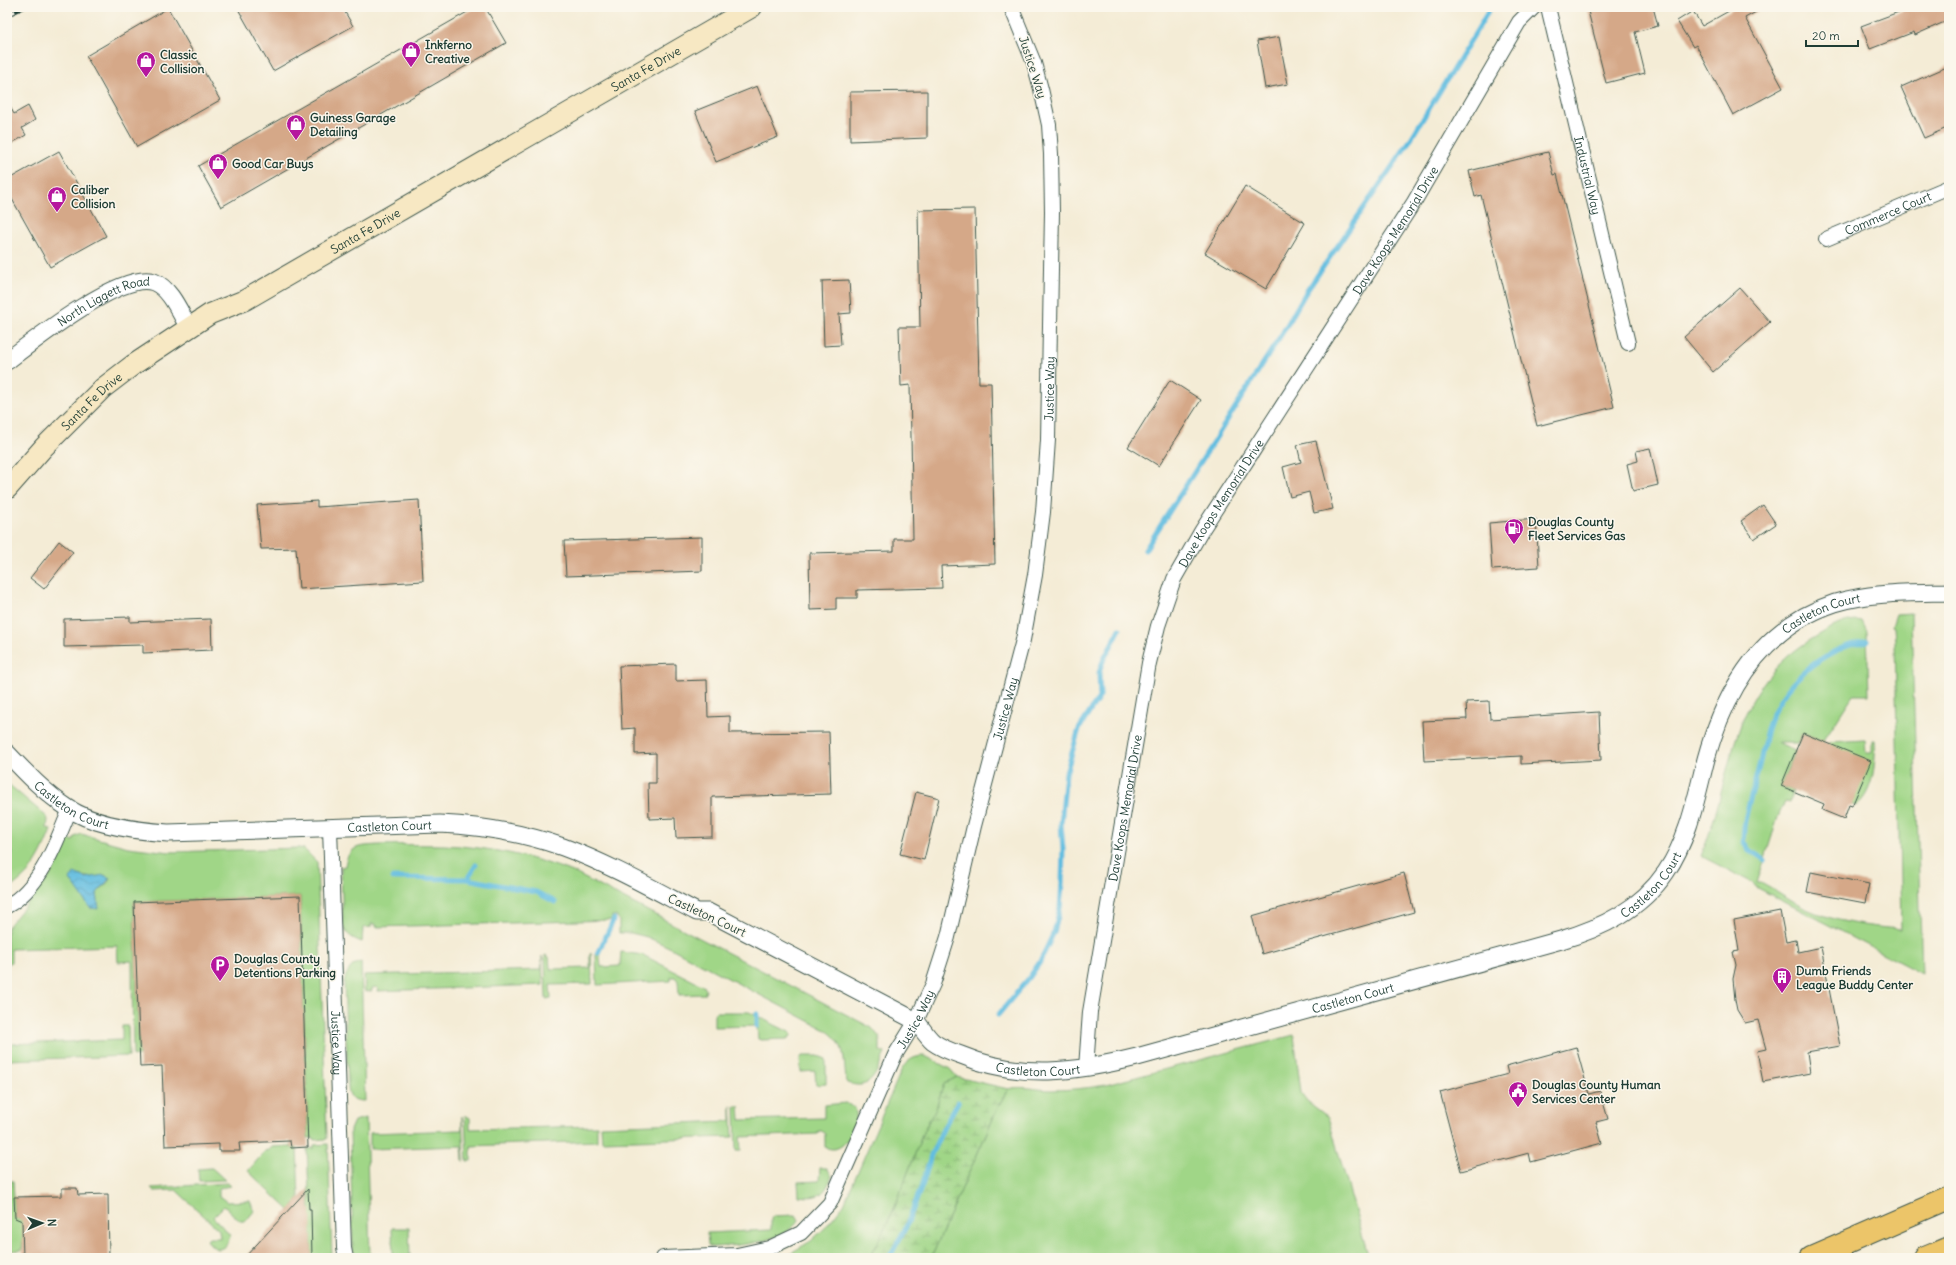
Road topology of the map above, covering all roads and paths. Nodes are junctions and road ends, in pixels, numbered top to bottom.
1 (752, 7) edge
2 (1011, 7) edge
3 (1534, 7) edge
4 (1548, 7) edge
5 (1949, 187) edge
6 (1826, 239) dead end
7 (189, 328) junction
8 (1628, 343) dead end
9 (7, 361) edge
10 (7, 490) edge
11 (1949, 592) edge
12 (7, 753) edge
13 (70, 809) junction
14 (330, 828) junction
15 (8, 907) edge
16 (916, 1021) junction
17 (1086, 1068) junction
18 (1949, 1198) edge
19 (1949, 1248) edge
20 (758, 1255) edge
21 (346, 1258) edge
22 (663, 1258) edge
23 (1811, 1258) edge
24 (1926, 1258) edge

1 - 7 main road, Santa Fe Drive
2 - 16 street, Justice Way
3 - 17 street, Dave Koops Memorial Drive
4 - 8 street, Industrial Way
5 - 6 street, Commerce Court
7 - 9 street, North Liggett Road
7 - 10 main road, Santa Fe Drive
11 - 17 street, Castleton Court
12 - 13 street, Castleton Court
13 - 14 street, Castleton Court
13 - 15 street
14 - 16 street, Castleton Court
14 - 21 street, Justice Way
16 - 17 street, Castleton Court
16 - 20 street, Justice Way
18 - 23 highway
19 - 24 highway
20 - 22 street, Justice Way

